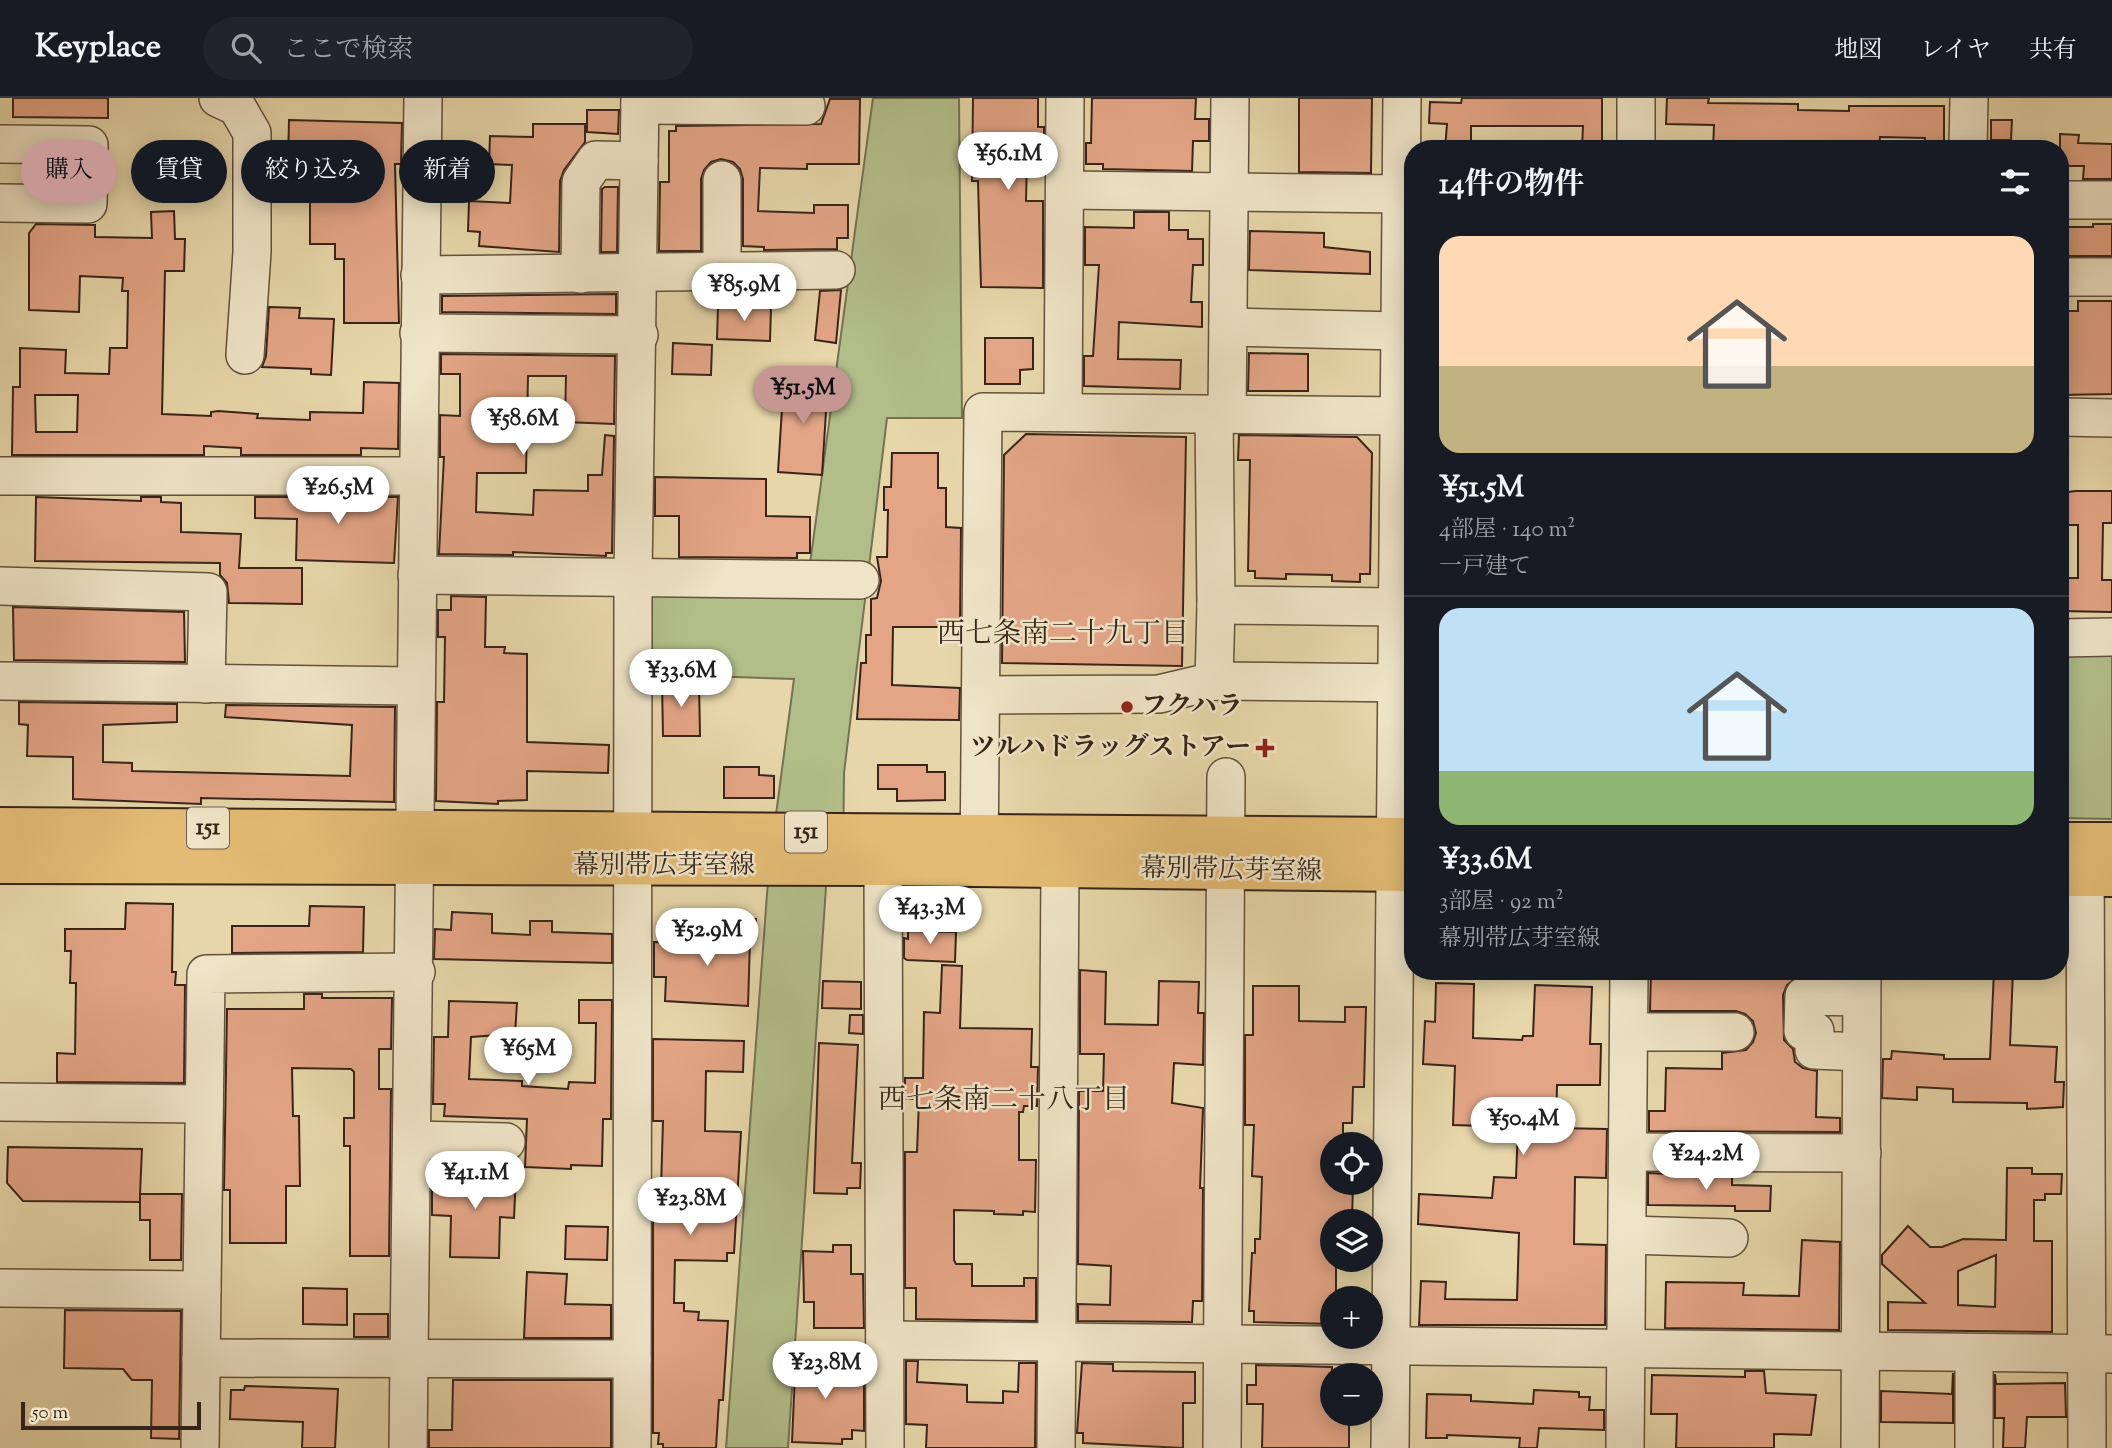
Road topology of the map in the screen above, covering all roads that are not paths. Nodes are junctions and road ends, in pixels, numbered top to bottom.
1 (218, 98) edge
2 (423, 98) edge
3 (1065, 98) edge
4 (1230, 98) edge
5 (1402, 98) edge
6 (1636, 98) edge
7 (1969, 98) edge
8 (640, 101) edge
9 (806, 106) dead end
10 (1636, 140) edge
11 (1968, 140) edge
12 (0, 144) edge
13 (639, 161) junction
14 (722, 180) dead end
15 (1065, 190) junction
16 (1229, 193) junction
17 (1401, 194) junction
18 (2069, 200) edge
19 (2112, 200) edge
20 (0, 203) edge
21 (836, 270) dead end
22 (722, 272) junction
23 (639, 273) junction
24 (580, 274) junction
25 (420, 275) junction
26 (2069, 277) edge
27 (2112, 277) edge
28 (1228, 327) junction
29 (1399, 331) junction
30 (419, 333) junction
31 (639, 335) junction
32 (245, 355) dead end
33 (1404, 402) edge
34 (1063, 412) junction
35 (1220, 415) junction
36 (1404, 416) edge
37 (2069, 417) edge
38 (2112, 418) edge
39 (1404, 440) edge
40 (417, 475) junction
41 (0, 476) edge
42 (417, 575) junction
43 (634, 577) junction
44 (860, 580) dead end
45 (0, 586) edge
46 (1216, 605) junction
47 (1397, 607) junction
48 (2112, 637) edge
49 (2069, 638) edge
50 (0, 681) edge
51 (1214, 681) junction
52 (1404, 683) edge
53 (206, 684) junction
54 (416, 686) junction
55 (981, 695) junction
56 (1226, 777) dead end
57 (0, 827) edge
58 (415, 847) junction
59 (634, 848) junction
60 (979, 850) junction
61 (1224, 853) junction
62 (1403, 855) edge
63 (2086, 860) edge
64 (0, 864) edge
65 (883, 866) junction
66 (1060, 869) junction
67 (416, 972) junction
68 (1629, 980) edge
69 (1861, 984) edge
70 (1630, 1032) junction
71 (1735, 1032) dead end
72 (1861, 1052) junction
73 (0, 1102) edge
74 (204, 1104) junction
75 (413, 1140) junction
76 (506, 1142) dead end
77 (1629, 1152) junction
78 (1863, 1153) junction
79 (1628, 1235) junction
80 (1729, 1238) dead end
81 (0, 1288) edge
82 (202, 1290) junction
83 (886, 1340) junction
84 (1056, 1341) junction
85 (1223, 1342) junction
86 (1391, 1346) junction
87 (1626, 1346) junction
88 (1861, 1353) junction
89 (1974, 1354) junction
90 (2100, 1355) edge
91 (201, 1358) junction
92 (410, 1358) junction
93 (632, 1359) junction
94 (200, 1448) edge
95 (408, 1448) edge
96 (632, 1448) edge
97 (884, 1448) edge
98 (1056, 1448) edge
99 (1222, 1448) edge
100 (1390, 1448) edge
101 (1625, 1448) edge
102 (1860, 1448) edge
103 (1974, 1448) edge
104 (2087, 1448) edge

1 - 32 street
2 - 25 street
3 - 15 street
4 - 16 street
5 - 17 street
6 - 10 street
7 - 11 street
8 - 9 street
8 - 13 street
12 - 20 street
13 - 23 street
13 - 24 street
14 - 22 street
15 - 16 street
15 - 34 street
16 - 17 street
16 - 28 street
17 - 29 street
18 - 19 street
21 - 22 street
22 - 23 street
23 - 24 street
23 - 31 street
24 - 25 street
25 - 30 street
26 - 27 street
28 - 29 street
28 - 35 street
29 - 33 street
30 - 31 street
30 - 40 street
31 - 43 street
34 - 35 street
34 - 55 street
35 - 36 street
35 - 46 street
37 - 38 street
39 - 47 street
40 - 41 street
40 - 42 street
42 - 43 street
42 - 54 street
43 - 44 street
43 - 59 street
45 - 53 street
46 - 47 street
46 - 51 street
47 - 52 street
48 - 49 street
50 - 53 street
51 - 52 street
51 - 55 street
52 - 62 street
53 - 54 street
54 - 58 street
55 - 60 street
56 - 61 street
57 - 58 main road, 幕別帯広芽室線 / 151
58 - 59 main road, 幕別帯広芽室線 / 151
58 - 64 main road, 幕別帯広芽室線 / 151
58 - 67 street
59 - 60 main road, 幕別帯広芽室線 / 151
59 - 65 main road, 幕別帯広芽室線 / 151
59 - 93 street
60 - 61 main road, 幕別帯広芽室線 / 151
60 - 65 main road, 幕別帯広芽室線 / 151
60 - 66 main road, 幕別帯広芽室線 / 151
61 - 62 main road, 幕別帯広芽室線 / 151
61 - 66 main road, 幕別帯広芽室線 / 151
61 - 85 street
62 - 86 street
63 - 90 street
65 - 83 street
66 - 84 street
67 - 74 street
67 - 75 street
68 - 70 street
69 - 72 street
69 - 72 street
70 - 71 street
70 - 77 street
72 - 78 street
73 - 74 street
74 - 82 street
75 - 76 street
75 - 92 street
77 - 78 street
77 - 79 street
78 - 88 street
79 - 80 street
79 - 87 street
81 - 82 street
82 - 91 street
83 - 84 street
83 - 97 street
84 - 85 street
84 - 98 street
85 - 86 street
85 - 99 street
86 - 87 street
86 - 100 street
87 - 88 street
87 - 101 street
88 - 89 street
88 - 102 street
89 - 90 street
89 - 103 street
90 - 104 street
91 - 92 street
91 - 94 street
92 - 93 street
92 - 95 street
93 - 96 street

